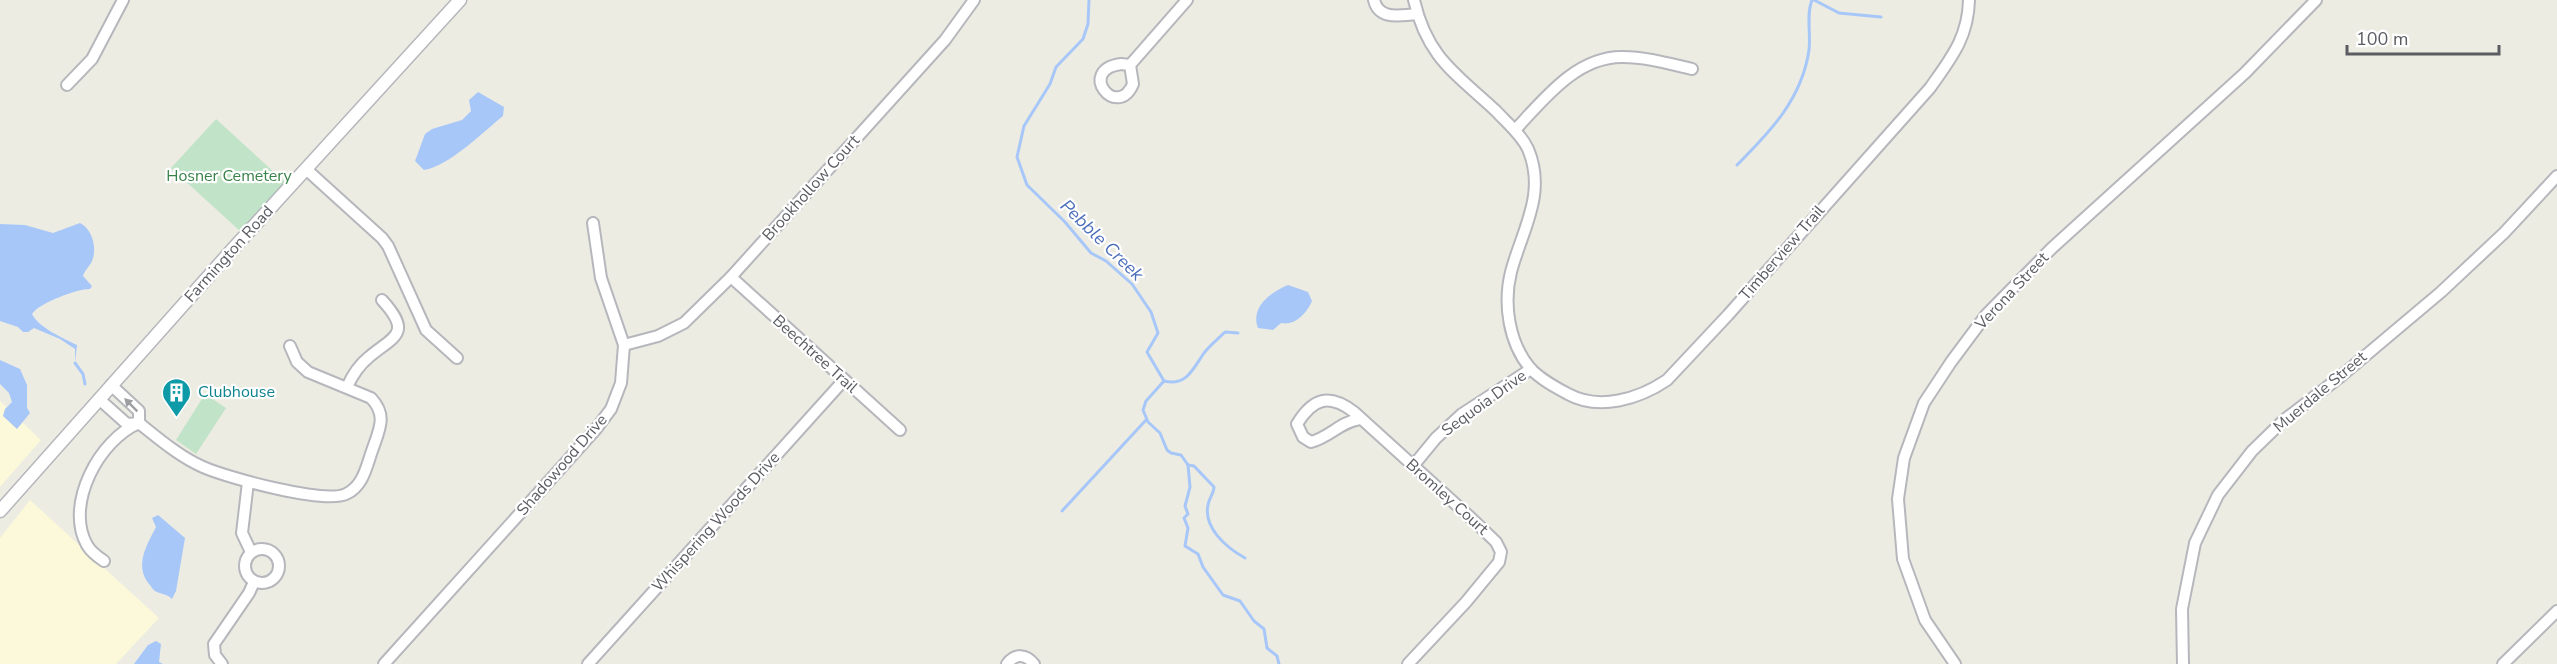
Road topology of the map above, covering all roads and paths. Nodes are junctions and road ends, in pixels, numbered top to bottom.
1 (123, 0) edge
2 (460, 0) edge
3 (974, 0) edge
4 (1187, 0) edge
5 (1374, 0) edge
6 (1414, 0) edge
7 (1969, 0) edge
8 (2316, 0) edge
9 (1418, 14) junction
10 (1130, 65) dead end
11 (1692, 69) dead end
12 (67, 85) dead end
13 (1515, 130) junction
14 (307, 170) junction
15 (2557, 176) edge
16 (593, 223) dead end
17 (731, 277) junction
18 (382, 300) dead end
19 (624, 345) junction
20 (290, 346) dead end
21 (457, 358) dead end
22 (1532, 369) junction
23 (844, 380) junction
24 (111, 385) junction
25 (347, 387) junction
26 (99, 399) junction
27 (1360, 418) junction
28 (139, 423) junction
29 (900, 430) dead end
30 (1413, 466) junction
31 (248, 482) junction
32 (0, 511) edge
33 (251, 552) junction
34 (104, 561) dead end
35 (254, 582) junction
36 (2557, 611) edge
37 (222, 664) edge
38 (384, 664) edge
39 (588, 664) edge
40 (1007, 664) edge
41 (1034, 664) edge
42 (1408, 664) edge
43 (1955, 664) edge
44 (2184, 664) edge
45 (2503, 664) edge

1 - 12 street
2 - 14 street, Farmington Road
3 - 17 street, Brookhollow Court
4 - 10 street
5 - 9 street
6 - 9 street
7 - 22 street, Timberview Trail
8 - 43 street, Verona Street
9 - 13 street
11 - 13 street
13 - 22 street
14 - 21 street
14 - 24 street, Farmington Road
15 - 44 street, Muerdale Street
16 - 19 street, Shadowood Drive
17 - 19 street, Brookhollow Court
17 - 23 street, Beechtree Trail
18 - 25 street
19 - 38 street, Shadowood Drive
20 - 25 street
22 - 30 street, Sequoia Drive
23 - 29 street, Beechtree Trail
23 - 39 street, Whispering Woods Drive
24 - 26 street, Farmington Road
28 -> 24 street
25 - 31 street
26 - 28 street
26 - 32 street, Farmington Road
27 - 27 street, Bromley Court
27 - 30 street, Bromley Court
28 - 31 street
28 - 34 street
30 - 42 street, Bromley Court
31 - 33 street
33 - 35 street
33 - 35 street
35 - 37 street
36 - 45 street
40 - 41 street

